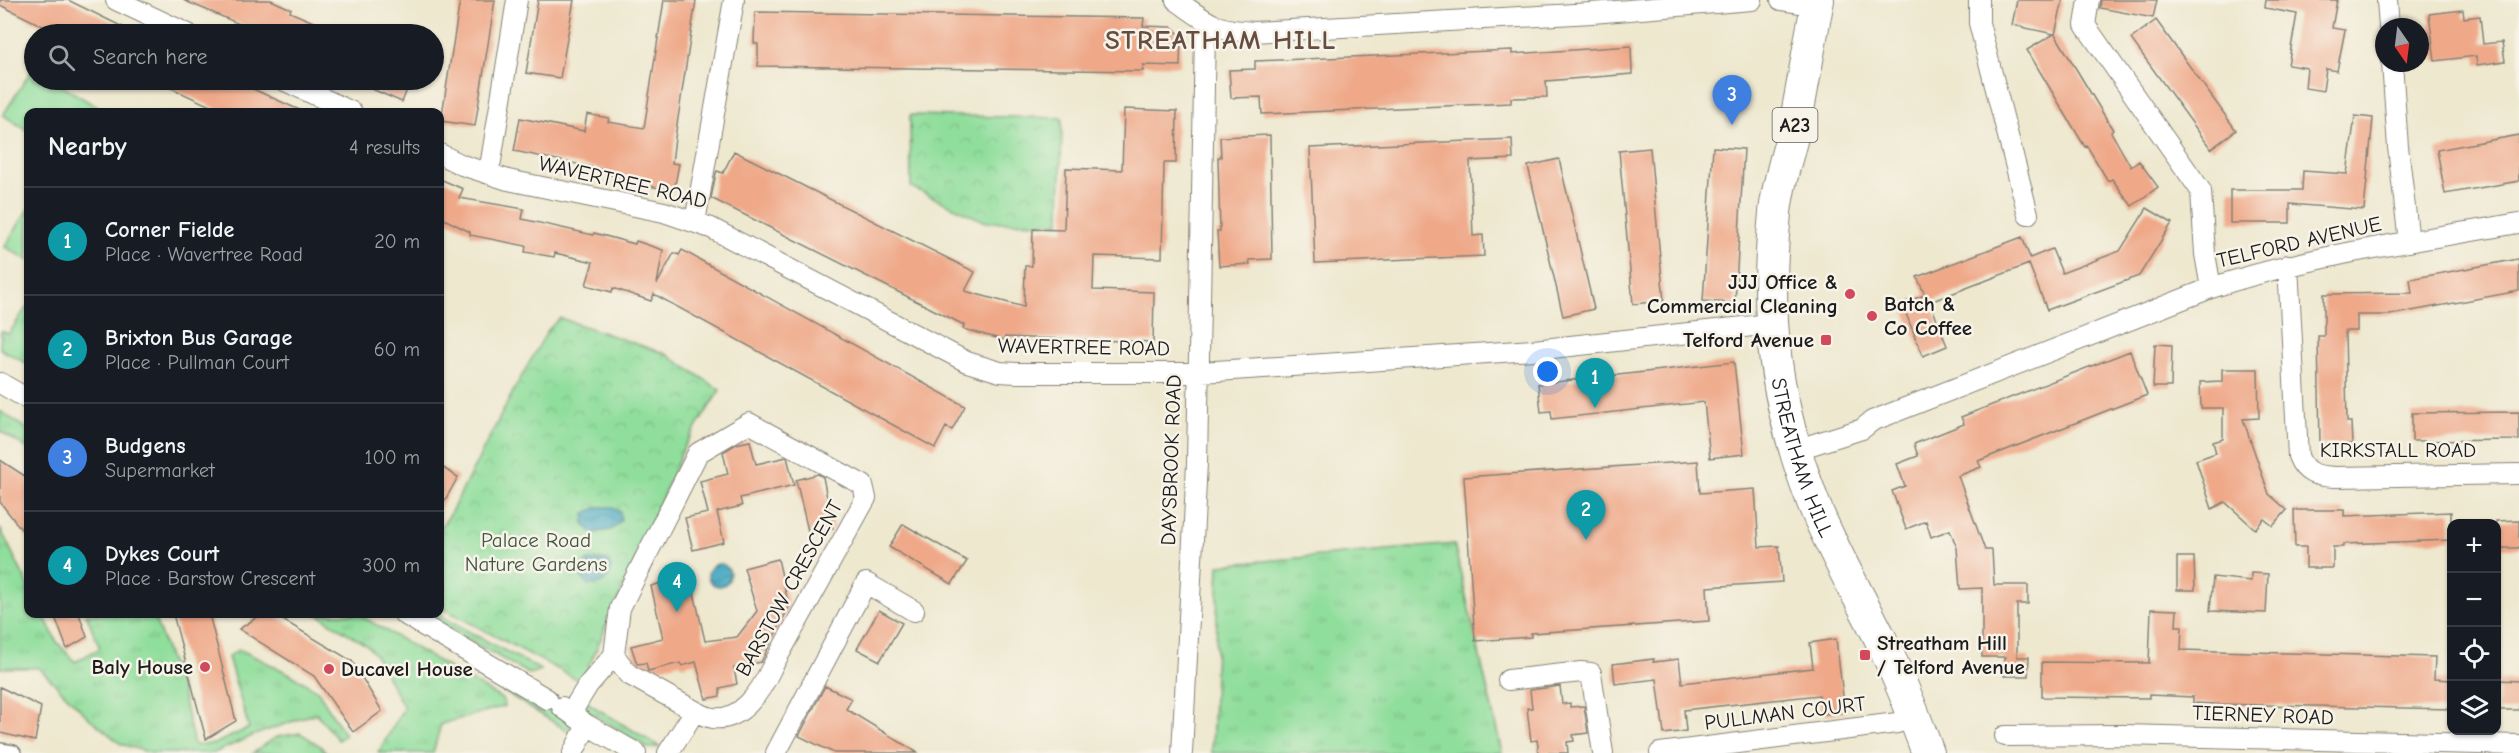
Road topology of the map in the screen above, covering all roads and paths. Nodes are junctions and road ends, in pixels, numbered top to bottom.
1 (116, 0) edge
2 (517, 0) edge
3 (734, 0) edge
4 (1176, 0) edge
5 (1752, 0) edge
6 (1781, 0) edge
7 (1979, 0) edge
8 (2089, 0) edge
9 (2387, 0) edge
10 (1817, 3) edge
11 (2388, 18) edge
12 (168, 24) edge
13 (1209, 25) junction
14 (2393, 72) edge
15 (305, 90) edge
16 (343, 108) edge
17 (444, 156) edge
18 (486, 173) junction
19 (2028, 214) dead end
20 (695, 222) junction
21 (2519, 223) edge
22 (2409, 242) junction
23 (2288, 265) junction
24 (2211, 288) junction
25 (1771, 324) junction
26 (1198, 372) junction
27 (0, 383) edge
28 (24, 397) edge
29 (1794, 450) junction
30 (2519, 474) edge
31 (914, 611) dead end
32 (411, 618) edge
33 (614, 655) junction
34 (1508, 680) dead end
35 (559, 705) junction
36 (695, 711) junction
37 (1915, 717) junction
38 (587, 725) junction
39 (2005, 736) dead end
40 (2519, 745) edge
41 (2379, 747) edge
42 (0, 751) edge
43 (13, 753) edge
44 (573, 753) edge
45 (636, 753) edge
46 (668, 753) edge
47 (776, 753) edge
48 (1182, 753) edge
49 (1603, 753) edge
50 (1660, 753) edge
51 (1928, 753) edge

1 - 12 street
2 - 18 street
3 - 20 street
4 - 13 street
5 - 13 street
6 - 10 street
7 - 19 street
8 - 24 street
9 - 11 street
10 - 25 highway, STREATHAM HILL / A23
13 - 26 street, DAYSBROOK ROAD
14 - 22 street
15 - 16 street
17 - 18 street, WAVERTREE ROAD
18 - 20 street, WAVERTREE ROAD
20 - 26 street, WAVERTREE ROAD
21 - 22 street, TELFORD AVENUE
22 - 23 street, TELFORD AVENUE
23 - 24 street, TELFORD AVENUE
23 - 30 street, KIRKSTALL ROAD
24 - 29 street, TELFORD AVENUE
25 - 26 street, WAVERTREE ROAD
25 - 29 highway, STREATHAM HILL / A23
26 - 48 street, DAYSBROOK ROAD
27 - 28 street
29 - 37 highway, STREATHAM HILL / A23
31 - 47 street
32 - 35 street
33 - 35 street
33 - 36 street, BARSTOW CRESCENT
33 - 36 street, BARSTOW CRESCENT
34 - 49 street
35 - 38 street
36 - 46 street
37 - 50 street, PULLMAN COURT
37 - 51 highway, STREATHAM HILL / A23
38 - 44 street
38 - 45 street
39 - 41 street, TIERNEY ROAD
40 - 41 street, TIERNEY ROAD
42 - 43 street

